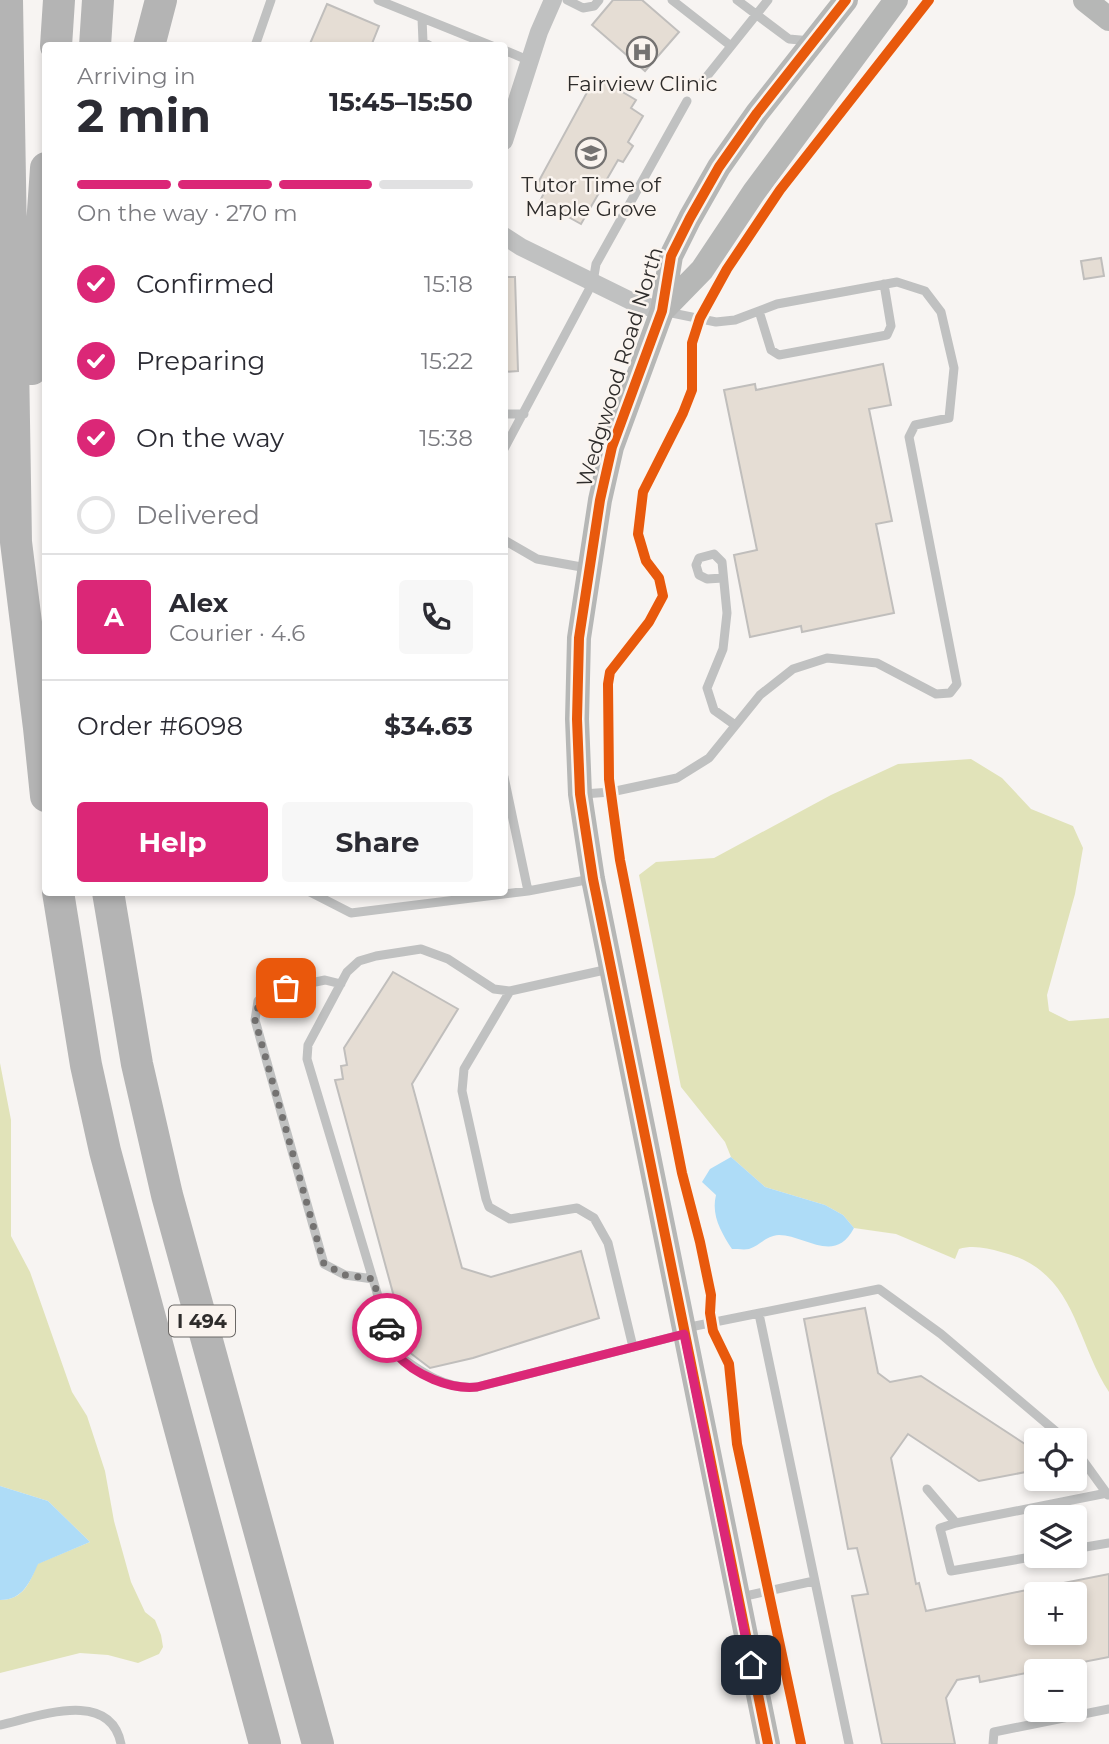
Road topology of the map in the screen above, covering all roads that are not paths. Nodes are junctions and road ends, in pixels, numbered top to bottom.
1 (59, 0) edge
2 (98, 0) edge
3 (161, 0) edge
4 (271, 0) edge
5 (378, 0) edge
6 (553, 0) edge
7 (567, 0) edge
8 (599, 0) edge
9 (672, 0) edge
10 (737, 0) edge
11 (768, 0) edge
12 (846, 0) edge
13 (897, 0) edge
14 (1085, 0) edge
15 (4, 10) edge
16 (756, 15) junction
17 (422, 18) junction
18 (1109, 19) edge
19 (813, 41) junction
20 (56, 42) edge
21 (95, 42) edge
22 (150, 42) edge
23 (256, 42) edge
24 (424, 42) edge
25 (477, 42) edge
26 (731, 46) junction
27 (508, 52) edge
28 (530, 61) junction
29 (700, 85) dead end
30 (687, 101) dead end
31 (508, 129) edge
32 (42, 216) edge
33 (508, 239) edge
34 (593, 282) junction
35 (884, 284) junction
36 (662, 311) junction
37 (759, 311) junction
38 (508, 414) edge
39 (524, 414) junction
40 (508, 442) edge
41 (508, 542) edge
42 (589, 568) junction
43 (723, 578) dead end
44 (735, 725) junction
45 (40, 736) junction
46 (42, 756) edge
47 (580, 794) junction
48 (508, 796) edge
49 (593, 879) junction
50 (528, 891) junction
51 (508, 893) edge
52 (59, 896) edge
53 (109, 896) edge
54 (318, 896) edge
55 (488, 896) edge
56 (611, 968) junction
57 (341, 984) junction
58 (510, 991) junction
59 (373, 1279) junction
60 (759, 1314) junction
61 (683, 1331) junction
62 (633, 1347) junction
63 (1052, 1428) edge
64 (1087, 1466) edge
65 (926, 1489) dead end
66 (1108, 1495) edge
67 (956, 1523) junction
68 (1109, 1543) edge
69 (1087, 1547) edge
70 (1024, 1558) edge
71 (814, 1581) junction
72 (738, 1597) junction
73 (1109, 1709) edge
74 (0, 1725) edge
75 (121, 1744) edge
76 (265, 1744) edge
77 (318, 1744) edge
78 (768, 1744) edge
79 (849, 1744) edge
80 (993, 1744) edge

1 - 20 highway
2 - 21 highway
3 - 22 highway
4 - 23 lane
5 - 17 lane
6 - 28 street
7 - 8 lane
9 - 26 lane
10 - 16 lane
11 - 16 lane
12 - 19 street, Wedgwood Road North
13 - 36 street, Wedgwood Road North
14 - 18 street
15 - 45 highway
16 - 19 lane
16 - 26 lane
17 - 24 lane
17 - 25 lane
19 - 36 street, Wedgwood Road North
26 - 29 lane
27 - 28 lane
28 - 31 street
30 - 34 lane
32 - 45 highway
33 - 34 street
34 - 36 street
34 - 39 lane
35 - 37 lane
35 - 37 lane
35 - 44 lane
36 - 37 lane
36 - 42 street, Wedgwood Road North
38 - 39 lane
39 - 40 lane
41 - 42 lane
42 - 47 street, Wedgwood Road North
43 - 44 lane
44 - 47 lane
45 - 46 highway
47 - 49 street, Wedgwood Road North
48 - 50 lane
49 - 50 lane
49 - 56 street, Wedgwood Road North
50 - 51 lane
52 - 76 highway, I 494
53 - 77 highway, I 494
54 - 55 lane
56 - 58 lane
56 - 61 street, Wedgwood Road North
57 - 58 lane
57 - 59 lane
57 - 59 lane
58 - 62 lane
59 - 62 lane
60 - 61 lane
60 - 63 lane
60 - 71 lane
61 - 62 lane
61 - 72 street, Wedgwood Road North
64 - 66 lane
65 - 67 lane
66 - 67 lane
67 - 70 lane
68 - 69 lane
71 - 72 lane
71 - 79 lane
72 - 78 street, Wedgwood Road North
73 - 80 lane
74 - 75 lane

